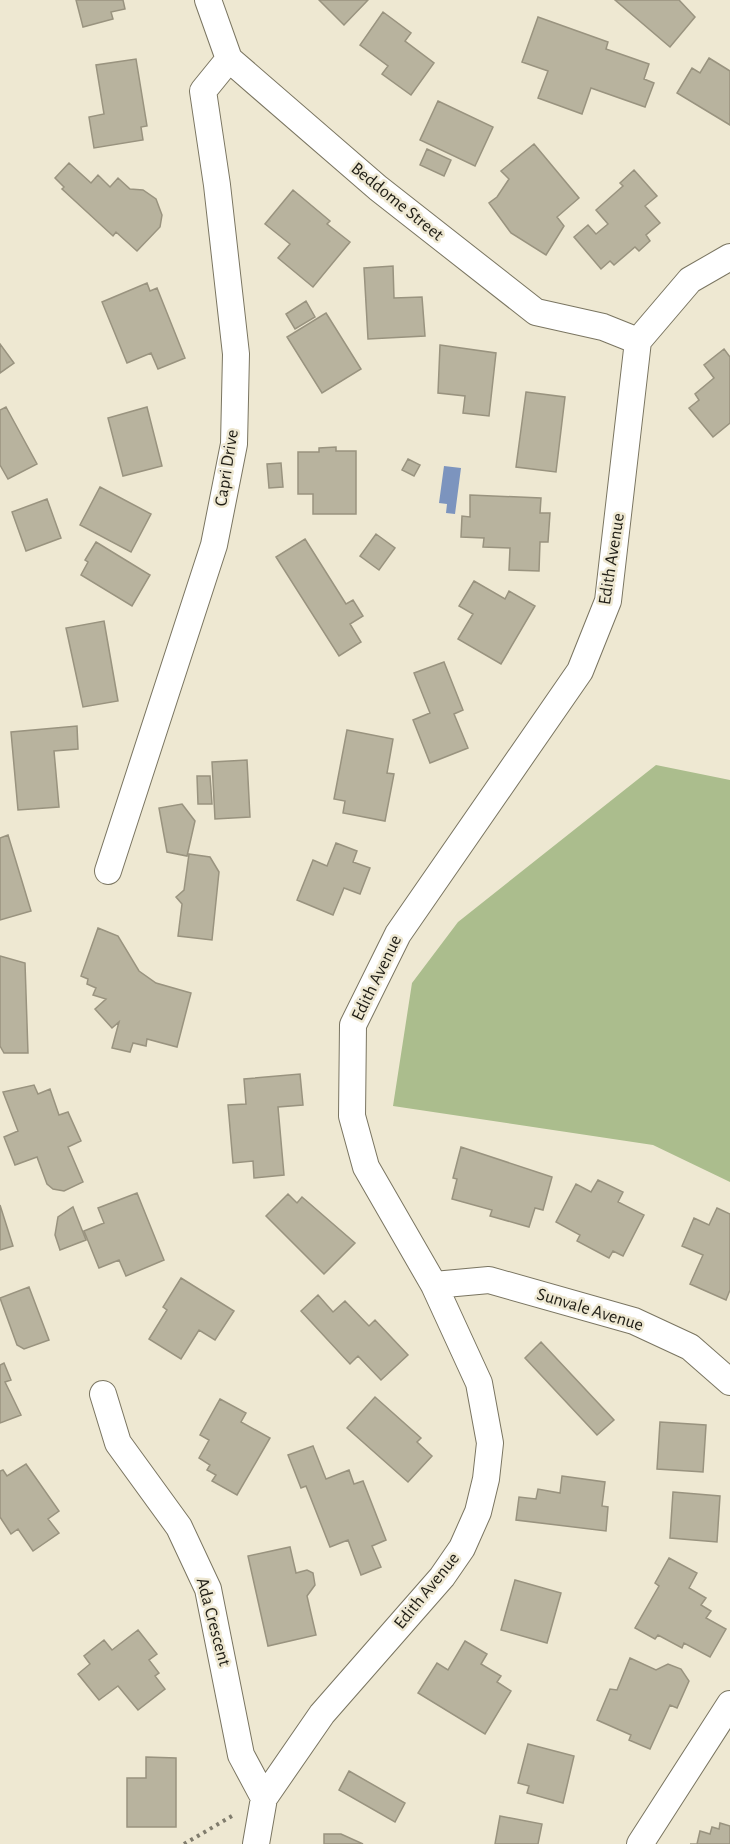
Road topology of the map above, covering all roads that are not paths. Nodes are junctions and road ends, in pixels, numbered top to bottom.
1 (208, 0) edge
2 (229, 59) junction
3 (730, 257) edge
4 (638, 341) junction
5 (108, 871) dead end
6 (434, 1285) junction
7 (730, 1382) edge
8 (103, 1394) dead end
9 (730, 1704) edge
10 (264, 1798) junction
11 (256, 1844) edge
12 (640, 1844) edge

1 - 2 street, Beddome Street
2 - 4 street, Beddome Street
2 - 5 street, Capri Drive
3 - 4 street
4 - 6 street, Edith Avenue
6 - 7 street, Sunvale Avenue
6 - 10 street, Edith Avenue
8 - 10 street, Ada Crescent
9 - 12 street
10 - 11 street, Edith Avenue

